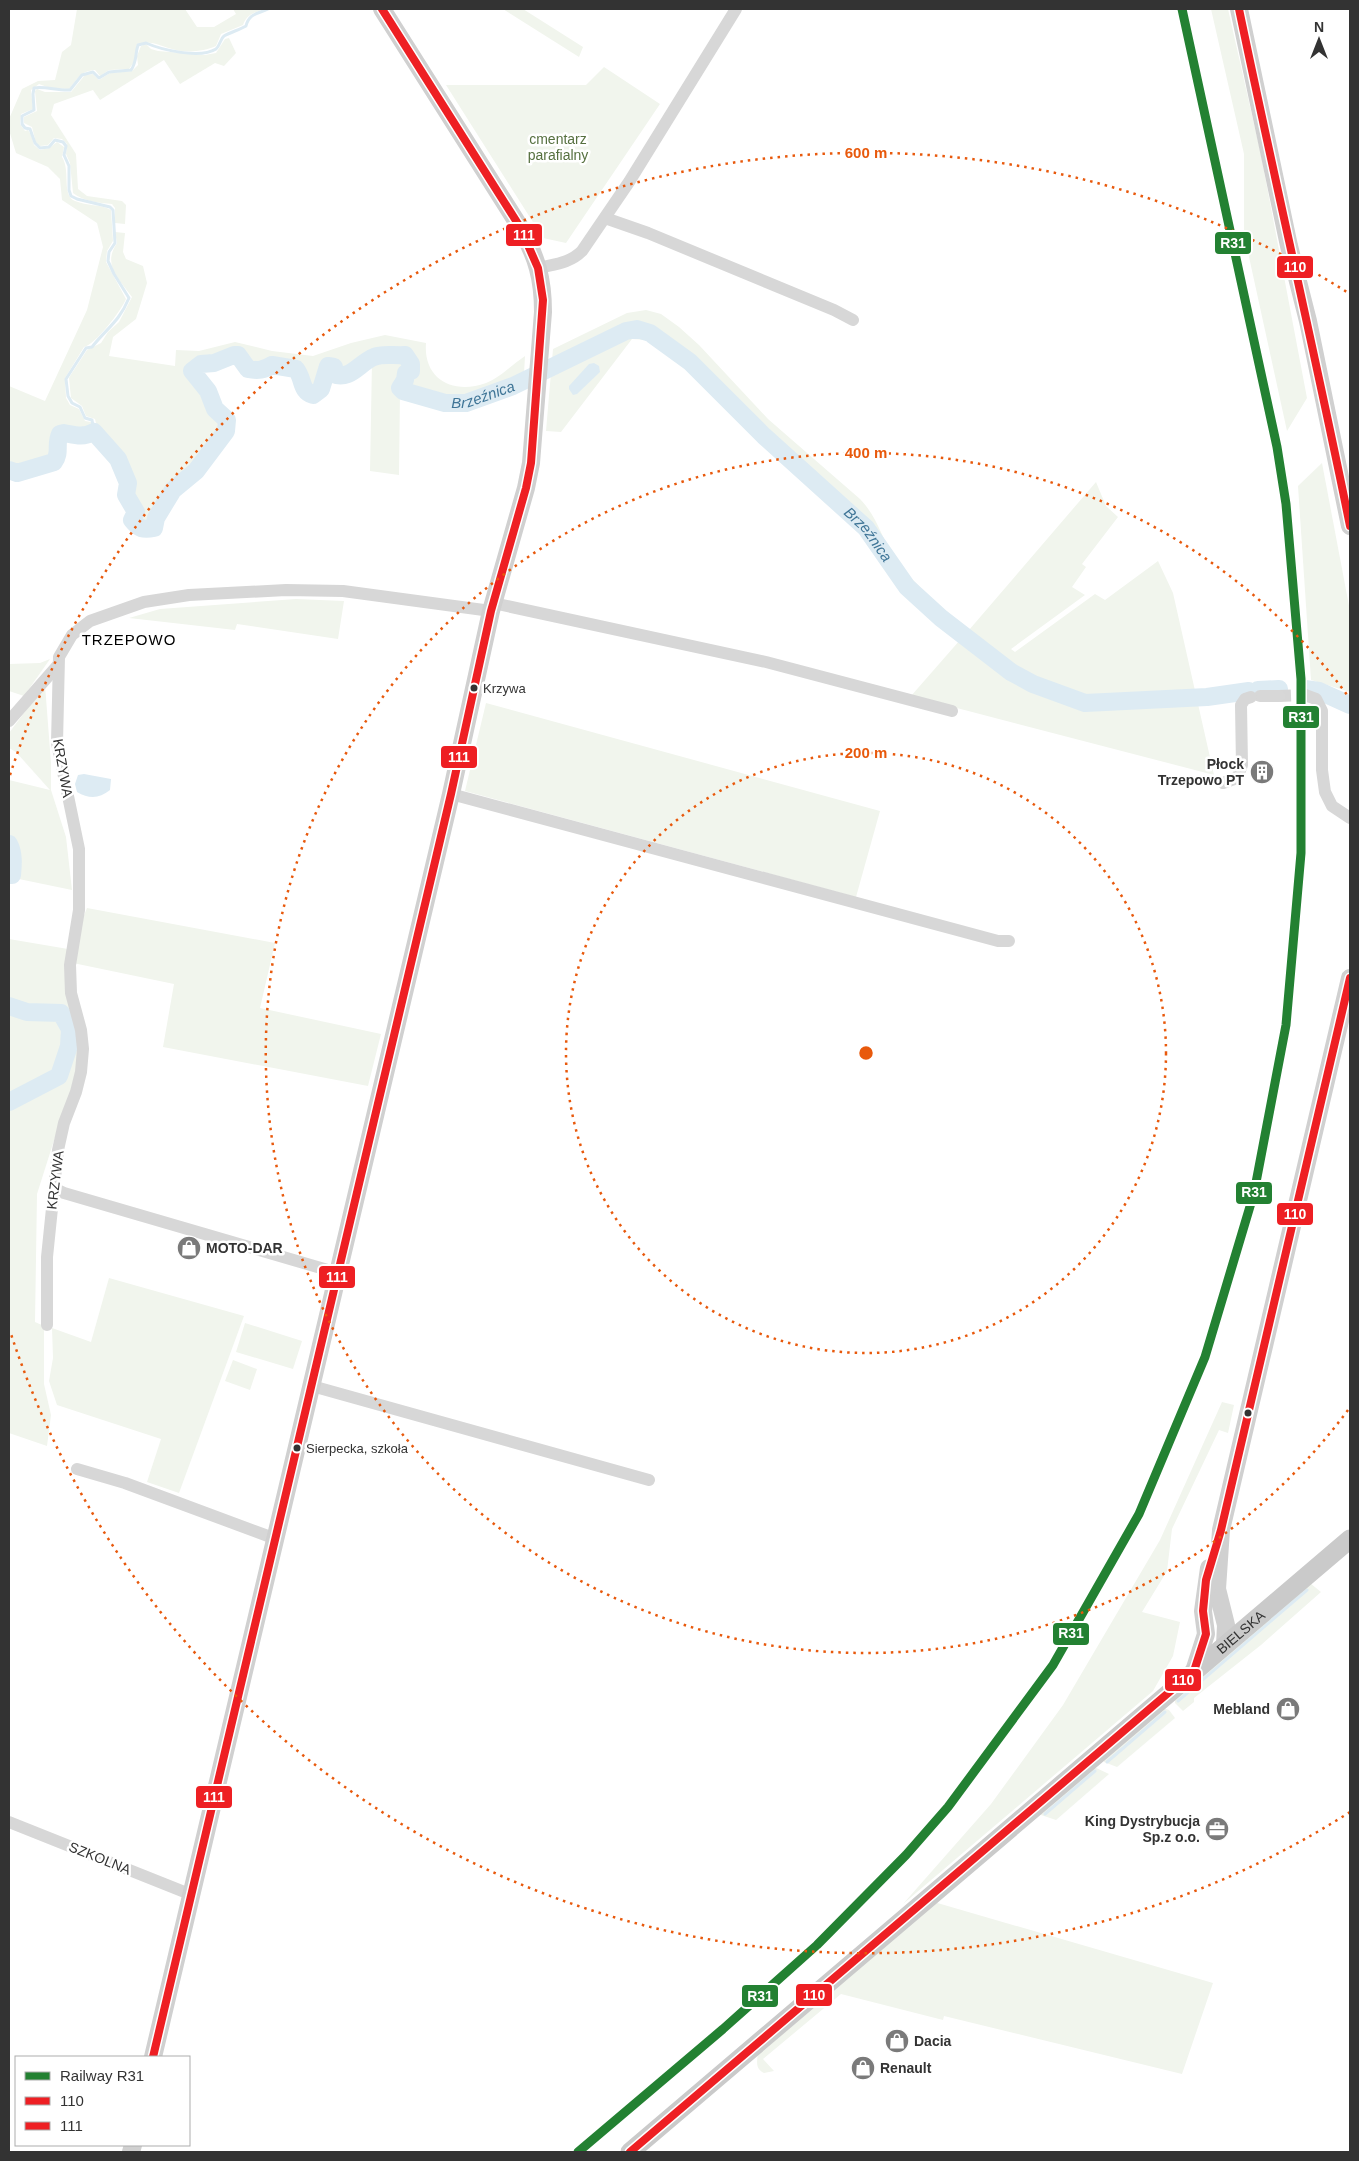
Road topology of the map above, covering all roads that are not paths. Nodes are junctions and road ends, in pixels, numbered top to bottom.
1 (382, 9) edge
2 (736, 9) edge
3 (1238, 9) edge
4 (605, 218) junction
5 (539, 268) junction
6 (853, 320) dead end
7 (1350, 526) edge
8 (492, 607) junction
9 (58, 666) junction
10 (1305, 695) dead end
11 (1279, 696) tunnel mouth
12 (952, 711) dead end
13 (9, 721) edge
14 (1223, 783) dead end
15 (451, 794) junction
16 (1350, 818) edge
17 (1009, 941) dead end
18 (1350, 978) edge
19 (53, 1188) junction
20 (338, 1273) junction
21 (47, 1326) dead end
22 (312, 1386) junction
23 (77, 1469) dead end
24 (649, 1480) dead end
25 (1221, 1530) junction
26 (276, 1539) junction
27 (1350, 1539) edge
28 (1222, 1612) junction
29 (1256, 1620) junction
30 (1206, 1634) junction
31 (1223, 1647) junction
32 (1194, 1672) junction
33 (9, 1822) edge
34 (192, 1895) junction
35 (153, 2056) edge
36 (630, 2152) edge

1 - 5 street
2 - 4 street
3 - 7 street
4 - 5 street
4 - 6 street
5 - 8 street
8 - 9 street, KRZYWA
8 - 12 street, KRZYWA
8 - 15 street
9 - 13 street
9 - 19 street, KRZYWA
10 - 16 street
11 - 14 street
15 - 17 street
15 - 20 street
18 - 25 street
19 - 20 street
19 - 21 street, KRZYWA
20 - 22 street
22 - 24 street
22 - 26 street
23 - 26 street
25 - 28 street
25 - 30 street
26 - 34 street
27 - 29 main road, BIELSKA
28 - 29 street
28 - 31 street
29 - 31 main road, BIELSKA
30 - 31 street
30 - 32 street
31 - 32 main road, BIELSKA
32 - 36 main road, BIELSKA
33 - 34 street, SZKOLNA
34 - 35 street

